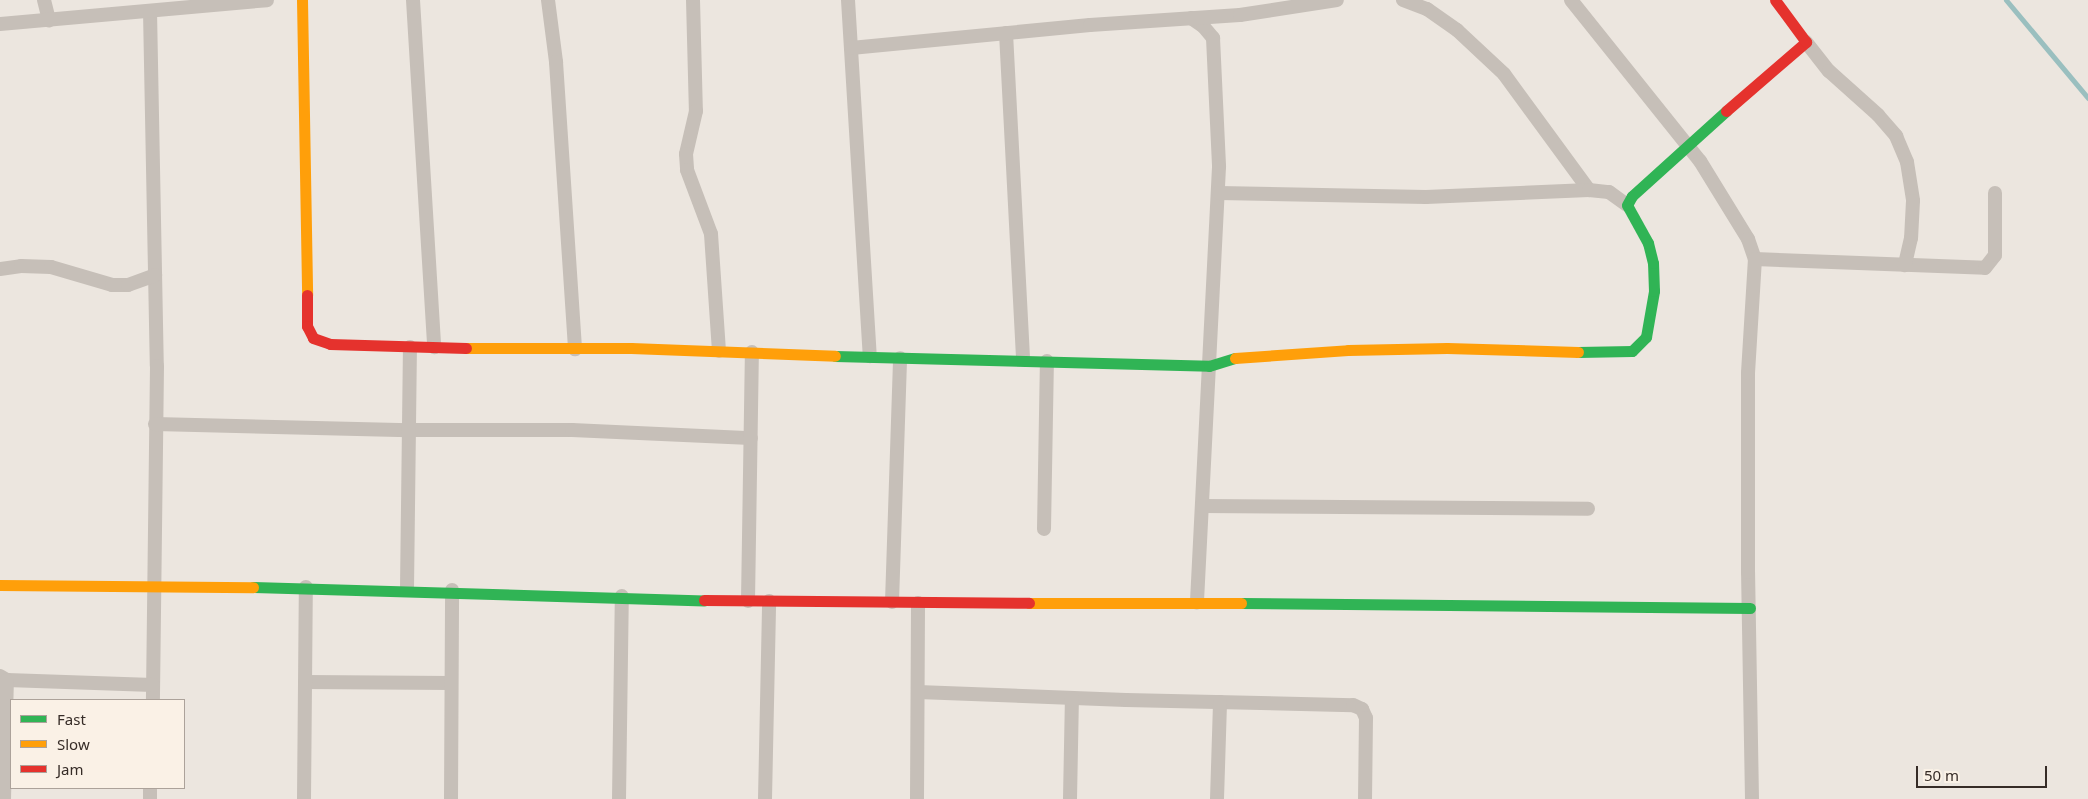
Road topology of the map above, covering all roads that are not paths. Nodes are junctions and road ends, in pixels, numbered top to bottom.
1 (44, 0) edge
2 (267, 0) edge
3 (302, 0) edge
4 (413, 0) edge
5 (548, 0) edge
6 (693, 0) edge
7 (848, 0) edge
8 (1337, 0) edge
9 (1403, 0) edge
10 (1571, 0) edge
11 (1775, 0) edge
12 (150, 11) junction
13 (1191, 18) junction
14 (49, 20) junction
15 (0, 24) edge
16 (1006, 33) junction
17 (1806, 42) junction
18 (852, 48) junction
19 (1687, 145) junction
20 (1589, 190) junction
21 (1219, 193) junction
22 (1995, 193) dead end
23 (1627, 205) junction
24 (1755, 259) junction
25 (1906, 265) junction
26 (0, 269) edge
27 (155, 275) junction
28 (410, 346) junction
29 (434, 347) junction
30 (575, 349) junction
31 (719, 351) junction
32 (752, 352) junction
33 (870, 356) junction
34 (900, 358) junction
35 (1023, 360) junction
36 (1047, 361) junction
37 (1209, 366) junction
38 (155, 424) junction
39 (409, 430) junction
40 (751, 438) junction
41 (1202, 506) junction
42 (1588, 509) dead end
43 (1044, 529) dead end
44 (0, 585) edge
45 (153, 585) junction
46 (306, 587) junction
47 (407, 590) junction
48 (452, 590) junction
49 (622, 596) junction
50 (748, 600) junction
51 (769, 601) junction
52 (892, 602) junction
53 (1197, 602) junction
54 (918, 603) junction
55 (1750, 608) junction
56 (3, 678) edge
57 (305, 682) junction
58 (452, 683) junction
59 (153, 685) junction
60 (918, 692) junction
61 (1072, 698) junction
62 (153, 699) edge
63 (1220, 702) junction
64 (4, 799) edge
65 (304, 799) edge
66 (451, 799) edge
67 (619, 799) edge
68 (765, 799) edge
69 (917, 799) edge
70 (1070, 799) edge
71 (1217, 799) edge
72 (1365, 799) edge
73 (1752, 799) edge

1 - 14 street
2 - 12 street
3 - 28 street
4 - 29 street
5 - 30 street
6 - 31 street
7 - 18 street
8 - 13 street
9 - 20 street
10 - 19 street
11 - 17 street
12 - 14 street
12 - 27 street
13 - 16 street
13 - 21 street
14 - 15 street
16 - 18 street
16 - 35 street
17 - 19 street
17 - 25 street
18 - 33 street
19 - 23 street
19 - 24 street
20 - 21 street
20 - 23 street
21 - 37 street
22 - 25 street
23 - 37 street
24 - 25 street
24 - 55 street
26 - 27 street
27 - 38 street
28 - 29 street
28 - 39 street
29 - 30 street
30 - 31 street
31 - 32 street
32 - 33 street
32 - 40 street
33 - 34 street
34 - 35 street
34 - 52 street
35 - 36 street
36 - 37 street
36 - 43 street
37 - 41 street
38 - 39 street
38 - 45 street
39 - 40 street
39 - 47 street
40 - 50 street
41 - 42 street
41 - 53 street
44 - 45 street
45 - 46 street
45 - 59 street
46 - 47 street
46 - 57 street
47 - 48 street
48 - 49 street
48 - 58 street
49 - 50 street
49 - 67 street
50 - 51 street
51 - 52 street
51 - 68 street
52 - 54 street
53 - 54 street
53 - 55 street
54 - 60 street
55 - 73 street
56 - 59 street
56 - 64 street
57 - 58 street
57 - 65 street
58 - 66 street
59 - 62 street
60 - 61 street
60 - 69 street
61 - 63 street
61 - 70 street
63 - 71 street
63 - 72 street

